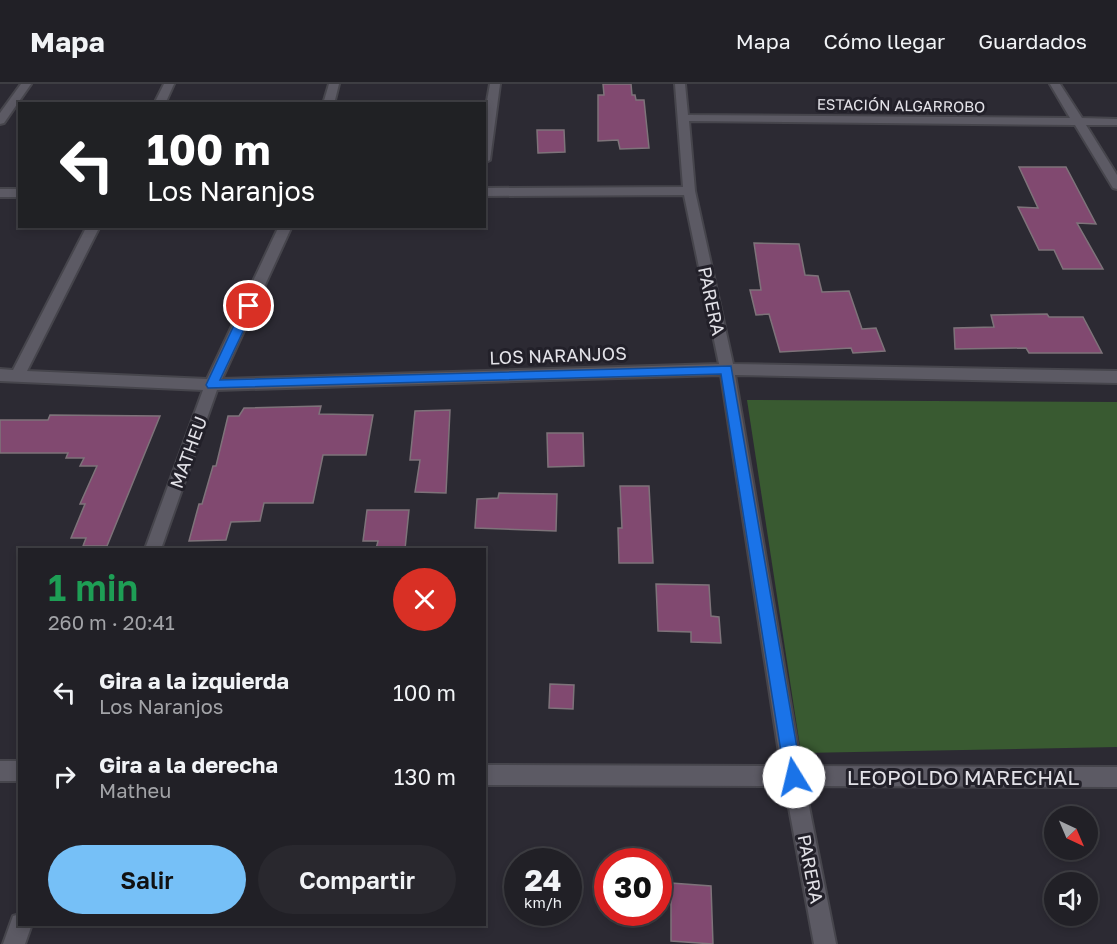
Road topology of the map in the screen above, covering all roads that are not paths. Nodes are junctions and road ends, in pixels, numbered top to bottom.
1 (26, 84) edge
2 (169, 84) edge
3 (334, 84) edge
4 (495, 84) edge
5 (680, 84) edge
6 (1055, 84) edge
7 (160, 102) edge
8 (329, 102) edge
9 (684, 118) junction
10 (0, 121) edge
11 (1079, 122) junction
12 (1117, 122) edge
13 (486, 146) edge
14 (1117, 185) edge
15 (689, 191) junction
16 (486, 192) edge
17 (0, 193) edge
18 (18, 193) edge
19 (93, 228) edge
20 (285, 228) edge
21 (726, 369) junction
22 (0, 375) edge
23 (17, 376) junction
24 (1117, 377) edge
25 (212, 385) junction
26 (153, 548) edge
27 (0, 771) edge
28 (18, 771) edge
29 (486, 775) edge
30 (794, 777) junction
31 (1117, 777) edge
32 (20, 926) edge
33 (14, 944) edge
34 (825, 944) edge

1 - 10 street
2 - 7 street
3 - 8 street
4 - 13 street
5 - 9 street, PARERA
6 - 11 street
9 - 11 street, ESTACIÓN ALGARROBO
9 - 15 street, PARERA
11 - 12 street, ESTACIÓN ALGARROBO
11 - 14 street
15 - 16 street
15 - 21 street, PARERA
17 - 18 street
19 - 23 street
20 - 25 street, MATHEU
21 - 24 street, LOS NARANJOS
21 - 25 street, LOS NARANJOS
21 - 30 street, PARERA
22 - 23 street, LOS NARANJOS
23 - 25 street, LOS NARANJOS
25 - 26 street, MATHEU
27 - 28 street
29 - 30 street, LEOPOLDO MARECHAL
30 - 31 street, LEOPOLDO MARECHAL
30 - 34 street, PARERA
32 - 33 street

